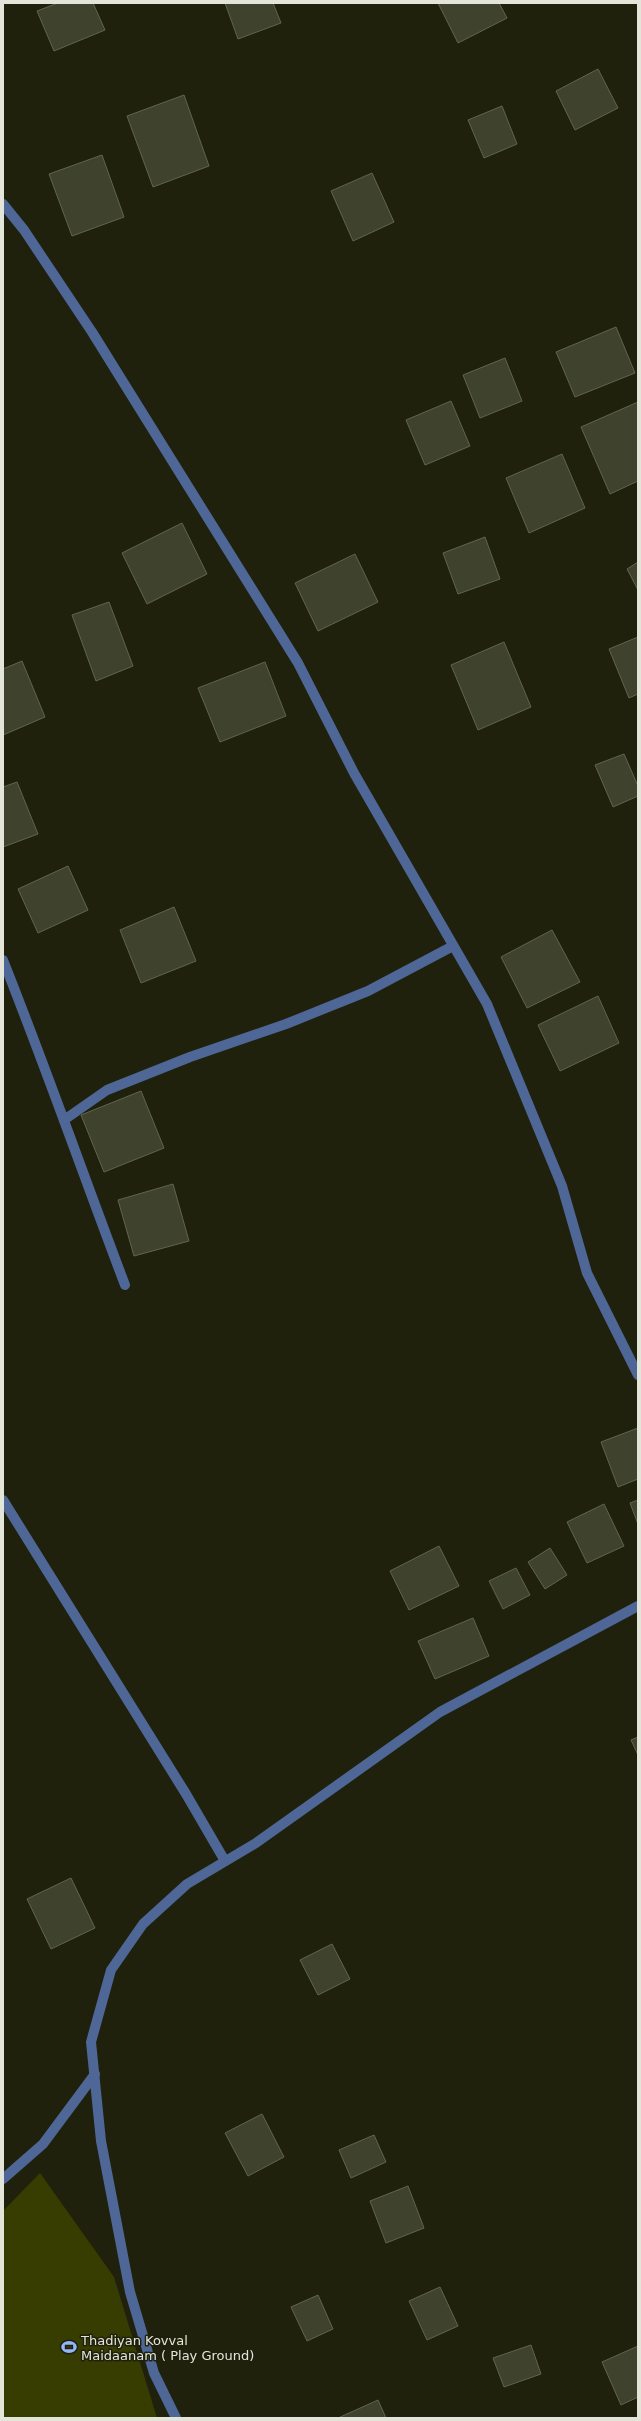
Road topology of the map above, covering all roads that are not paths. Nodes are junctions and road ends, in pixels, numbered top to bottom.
1 (3, 204) edge
2 (453, 946) junction
3 (3, 960) edge
4 (64, 1120) junction
5 (125, 1285) dead end
6 (638, 1375) edge
7 (3, 1500) edge
8 (638, 1606) edge
9 (225, 1861) junction
10 (95, 2074) junction
11 (3, 2179) edge
12 (176, 2418) edge

1 - 2 street
2 - 4 street
2 - 6 street
3 - 4 street
4 - 5 street
7 - 9 street
8 - 9 street
9 - 10 street
10 - 11 street
10 - 12 street

